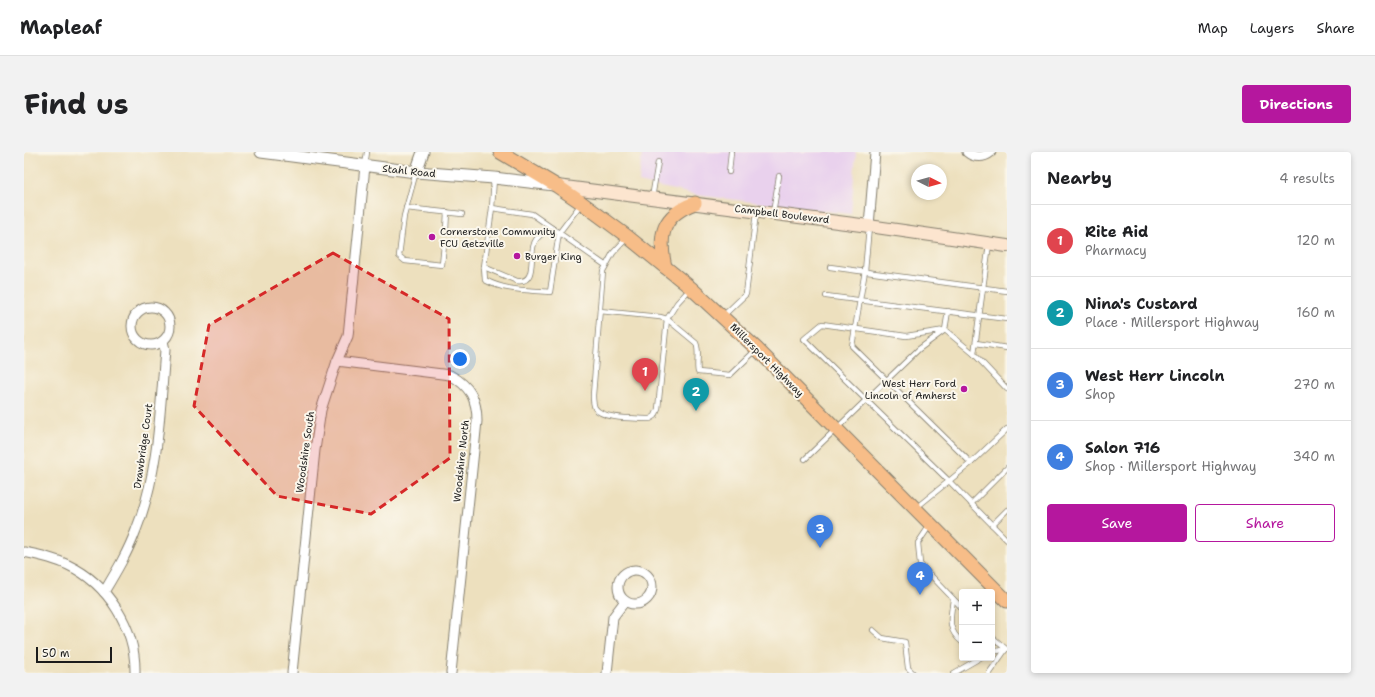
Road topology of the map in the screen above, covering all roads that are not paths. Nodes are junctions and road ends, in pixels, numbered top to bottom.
1 (261, 152) edge
2 (368, 152) edge
3 (423, 152) edge
4 (500, 152) edge
5 (731, 152) edge
6 (875, 152) edge
7 (967, 152) edge
8 (991, 152) edge
9 (296, 154) edge
10 (658, 162) dead end
11 (365, 166) junction
12 (416, 172) junction
13 (729, 172) dead end
14 (779, 176) dead end
15 (494, 178) junction
16 (557, 186) junction
17 (652, 198) junction
18 (582, 202) junction
19 (695, 203) junction
20 (406, 208) junction
21 (492, 208) junction
22 (756, 211) junction
23 (448, 212) junction
24 (773, 213) junction
25 (462, 214) dead end
26 (869, 226) junction
27 (552, 228) junction
28 (446, 230) dead end
29 (558, 233) junction
30 (628, 237) junction
31 (444, 244) dead end
32 (990, 244) junction
33 (1007, 246) edge
34 (605, 265) junction
35 (484, 267) junction
36 (665, 267) junction
37 (830, 267) dead end
38 (865, 272) junction
39 (692, 288) junction
40 (984, 288) junction
41 (1007, 291) edge
42 (826, 296) dead end
43 (860, 301) junction
44 (600, 311) junction
45 (948, 311) junction
46 (980, 315) junction
47 (723, 316) junction
48 (667, 319) junction
49 (1007, 319) edge
50 (856, 329) junction
51 (945, 330) junction
52 (163, 340) junction
53 (976, 343) junction
54 (1007, 348) edge
55 (757, 349) junction
56 (974, 354) junction
57 (337, 361) junction
58 (887, 380) junction
59 (1007, 389) edge
60 (866, 400) junction
61 (836, 428) junction
62 (1007, 428) edge
63 (805, 458) dead end
64 (970, 463) junction
65 (1007, 468) edge
66 (949, 481) junction
67 (971, 504) junction
68 (914, 509) junction
69 (1007, 510) edge
70 (930, 525) junction
71 (992, 525) junction
72 (1007, 540) edge
73 (24, 552) edge
74 (104, 592) junction
75 (953, 599) junction
76 (625, 601) dead end
77 (1007, 602) edge
78 (959, 605) edge
79 (873, 630) dead end
80 (959, 639) edge
81 (995, 640) edge
82 (1006, 649) edge
83 (995, 651) edge
84 (975, 661) edge
85 (135, 673) edge
86 (292, 673) edge
87 (451, 673) edge
88 (607, 673) edge
89 (913, 673) edge
90 (954, 673) edge
91 (989, 673) edge

1 - 9 street, Stahl Road
2 - 11 lane
3 - 12 street
4 - 16 main road, Millersport Highway
5 - 13 lane
6 - 26 street
7 - 8 street
9 - 11 street, Stahl Road
10 - 17 lane
11 - 12 street, Stahl Road
11 - 57 street, Woodshire South
12 - 15 street, Stahl Road
12 - 20 lane
14 - 24 lane
15 - 16 street, Stahl Road
15 - 21 lane
16 - 17 main road, Campbell Boulevard
16 - 18 main road, Millersport Highway
17 - 19 main road, Campbell Boulevard
18 - 29 lane
18 - 30 main road, Millersport Highway
19 - 22 main road, Campbell Boulevard
19 - 36 main road
20 - 23 lane
20 - 31 lane
21 - 27 lane
21 - 35 lane
22 - 24 main road, Campbell Boulevard
22 - 47 lane
23 - 25 lane
23 - 28 lane
24 - 26 main road, Campbell Boulevard
26 - 32 main road, Campbell Boulevard
26 - 38 lane
27 - 29 lane
27 - 35 lane
29 - 34 lane
29 - 35 lane
30 - 34 lane
30 - 36 main road, Millersport Highway
32 - 33 main road, Campbell Boulevard
32 - 40 lane
34 - 44 lane
36 - 39 main road, Millersport Highway
37 - 38 lane
38 - 40 lane
38 - 43 lane
39 - 47 main road, Millersport Highway
39 - 48 lane
40 - 41 lane
40 - 46 lane
42 - 43 lane
43 - 45 lane
43 - 50 lane
44 - 48 lane
44 - 48 lane
45 - 46 lane
45 - 51 lane
46 - 49 lane
46 - 53 lane
47 - 55 main road, Millersport Highway
48 - 55 lane
50 - 51 lane
50 - 58 lane
50 - 60 lane
51 - 56 lane
51 - 58 lane
52 - 52 street, Drawbridge Court
52 - 74 street, Drawbridge Court
53 - 54 lane
53 - 56 lane
55 - 61 main road, Millersport Highway
56 - 59 lane
57 - 86 street, Woodshire South
57 - 87 street, Woodshire North
58 - 60 lane
58 - 64 lane
60 - 61 lane
60 - 66 lane
61 - 63 lane
61 - 68 main road, Millersport Highway
62 - 64 lane
64 - 66 lane
65 - 67 lane
66 - 67 lane
66 - 68 lane
67 - 71 lane
68 - 70 main road, Millersport Highway
69 - 71 lane
70 - 75 lane
70 - 77 main road, Millersport Highway
71 - 72 lane
73 - 74 street
74 - 85 street
75 - 78 lane
75 - 80 lane
76 - 88 street
79 - 89 lane
81 - 82 lane
82 - 83 lane
82 - 91 lane
84 - 90 lane

